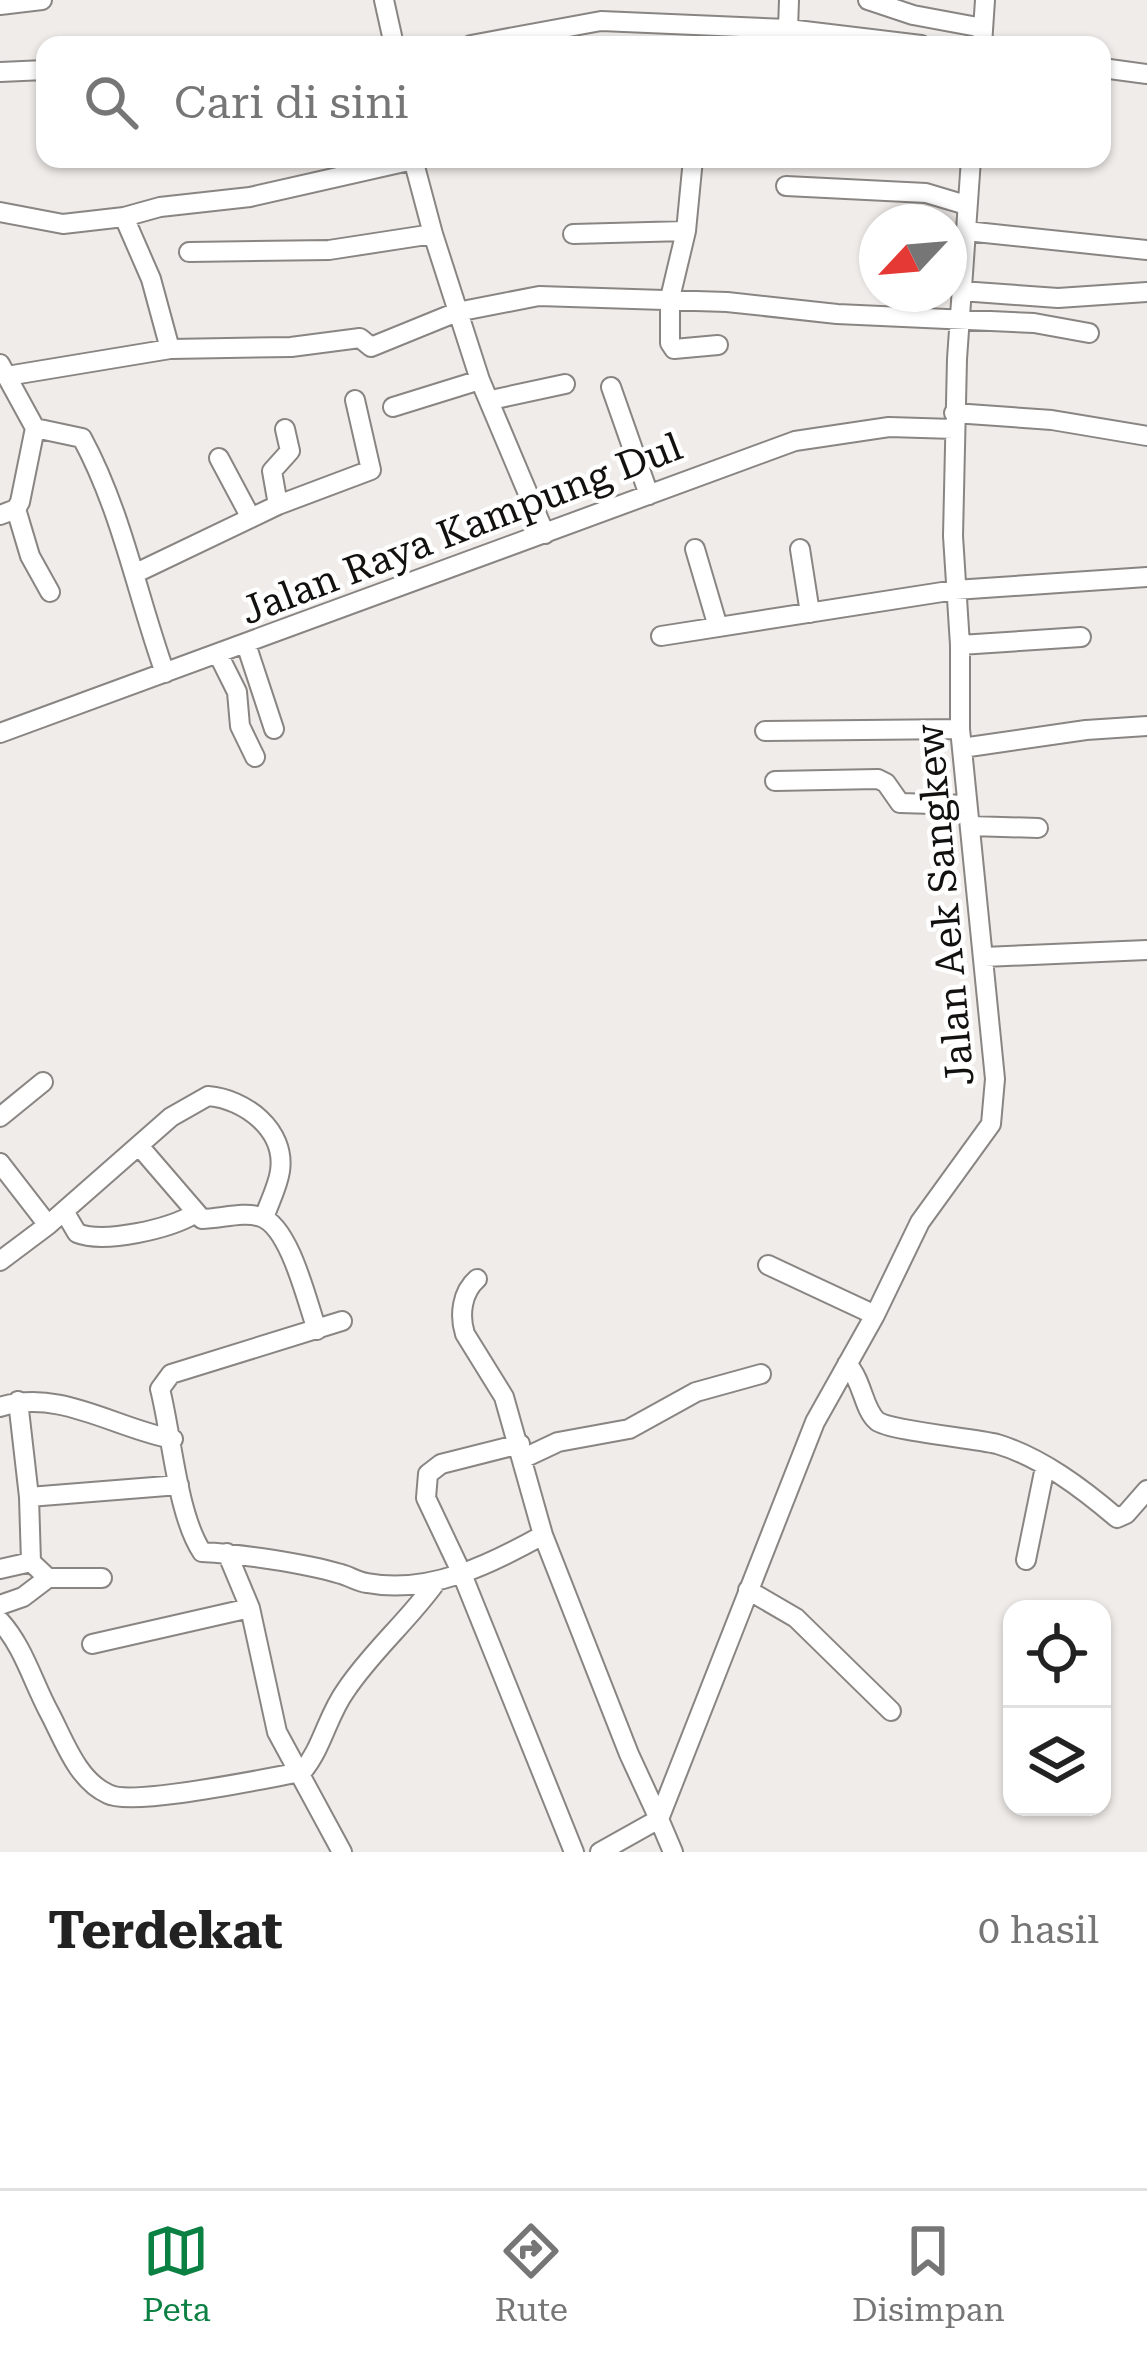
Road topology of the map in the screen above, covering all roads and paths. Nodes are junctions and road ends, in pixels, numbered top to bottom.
1 (42, 0) edge
2 (384, 0) edge
3 (789, 0) edge
4 (868, 0) edge
5 (985, 0) edge
6 (0, 5) edge
7 (788, 29) junction
8 (392, 36) edge
9 (514, 36) edge
10 (747, 36) edge
11 (846, 36) edge
12 (980, 36) edge
13 (983, 36) edge
14 (1111, 69) edge
15 (36, 70) edge
16 (0, 72) edge
17 (1147, 74) edge
18 (378, 168) edge
19 (415, 168) edge
20 (692, 168) edge
21 (969, 168) edge
22 (786, 186) dead end
23 (963, 204) edge
24 (966, 204) edge
25 (0, 212) edge
26 (124, 217) junction
27 (686, 231) junction
28 (967, 231) edge
29 (573, 234) dead end
30 (433, 235) junction
31 (1147, 250) edge
32 (189, 252) dead end
33 (967, 291) edge
34 (1147, 292) edge
35 (670, 298) junction
36 (1058, 298) junction
37 (457, 312) junction
38 (959, 312) edge
39 (958, 322) junction
40 (1034, 323) junction
41 (1089, 333) dead end
42 (718, 344) dead end
43 (170, 349) junction
44 (3, 370) edge
45 (480, 380) junction
46 (565, 384) dead end
47 (611, 387) dead end
48 (355, 400) dead end
49 (490, 400) junction
50 (393, 407) dead end
51 (954, 421) junction
52 (34, 428) junction
53 (285, 429) dead end
54 (1147, 436) edge
55 (219, 458) dead end
56 (650, 495) junction
57 (278, 505) junction
58 (8, 512) edge
59 (251, 518) junction
60 (545, 534) junction
61 (695, 549) dead end
62 (800, 549) dead end
63 (136, 573) junction
64 (1147, 578) edge
65 (955, 590) junction
66 (50, 592) dead end
67 (810, 613) junction
68 (718, 627) junction
69 (661, 636) dead end
70 (1081, 637) dead end
71 (246, 644) junction
72 (960, 646) junction
73 (218, 654) junction
74 (165, 673) junction
75 (1147, 726) edge
76 (274, 728) dead end
77 (765, 731) dead end
78 (0, 733) edge
79 (961, 738) junction
80 (255, 758) dead end
81 (776, 781) dead end
82 (967, 805) junction
83 (970, 826) junction
84 (1038, 828) dead end
85 (1147, 950) edge
86 (984, 957) junction
87 (43, 1082) dead end
88 (0, 1117) edge
89 (140, 1147) junction
90 (0, 1163) edge
91 (196, 1214) junction
92 (264, 1217) junction
93 (56, 1218) junction
94 (0, 1261) edge
95 (767, 1265) dead end
96 (477, 1279) dead end
97 (874, 1315) junction
98 (342, 1321) dead end
99 (317, 1330) junction
100 (847, 1364) junction
101 (761, 1374) dead end
102 (9, 1404) edge
103 (172, 1439) junction
104 (522, 1451) junction
105 (1045, 1466) junction
106 (179, 1485) junction
107 (1147, 1490) edge
108 (29, 1497) junction
109 (543, 1535) junction
110 (227, 1553) junction
111 (1026, 1560) dead end
112 (31, 1562) junction
113 (0, 1569) edge
114 (462, 1574) junction
115 (48, 1578) junction
116 (102, 1578) dead end
117 (436, 1582) junction
118 (748, 1590) junction
119 (0, 1605) edge
120 (250, 1609) junction
121 (0, 1621) edge
122 (92, 1644) dead end
123 (891, 1712) dead end
124 (298, 1773) junction
125 (659, 1819) junction
126 (337, 1850) edge
127 (574, 1852) edge
128 (600, 1852) edge
129 (673, 1852) edge

1 - 6 street
2 - 8 street
3 - 7 street
4 - 12 street
5 - 13 street
7 - 10 street
7 - 11 street
9 - 10 street
14 - 17 street
15 - 16 street
18 - 26 street
19 - 30 street
20 - 27 street
21 - 24 street, Jalan Aek Sangkew
22 - 23 street
25 - 26 street
26 - 43 street
27 - 29 street
27 - 35 street
28 - 31 street
30 - 32 street
30 - 37 street
33 - 36 street
34 - 36 street
35 - 37 street
35 - 39 street
35 - 42 street
36 - 40 street
37 - 43 street
37 - 45 street
38 - 39 street, Jalan Aek Sangkew
39 - 40 street
39 - 51 street, Jalan Aek Sangkew
40 - 41 street
43 - 44 street
44 - 52 street
45 - 49 street
45 - 50 street
46 - 49 street
47 - 56 street
48 - 57 street
49 - 60 street
51 - 54 street, Jalan Raya Kampung Dul
51 - 56 street, Jalan Raya Kampung Dul
51 - 65 street, Jalan Aek Sangkew
52 - 58 street
52 - 63 street
53 - 57 street
55 - 59 street
56 - 60 street, Jalan Raya Kampung Dul
57 - 59 street
58 - 66 street
59 - 63 street
60 - 71 street, Jalan Raya Kampung Dul
61 - 68 street
62 - 67 street
63 - 74 street
64 - 65 street
65 - 67 street
65 - 72 street, Jalan Aek Sangkew
67 - 68 street
68 - 69 street
70 - 72 street
71 - 73 street, Jalan Raya Kampung Dul
71 - 76 street
72 - 79 street, Jalan Aek Sangkew
73 - 74 street, Jalan Raya Kampung Dul
73 - 80 street
74 - 78 street, Jalan Raya Kampung Dul
75 - 79 street
77 - 79 street
79 - 82 street, Jalan Aek Sangkew
81 - 82 street
82 - 83 street, Jalan Aek Sangkew
83 - 84 street
83 - 86 street, Jalan Aek Sangkew
85 - 86 street
86 - 97 street, Jalan Aek Sangkew
87 - 88 street
89 - 91 street
89 - 92 street
89 - 93 street
90 - 93 street
91 - 92 street
91 - 93 street
92 - 99 street
93 - 94 street
95 - 97 street
96 - 104 street
97 - 100 street, Jalan Aek Sangkew
98 - 99 street
99 - 103 street
100 - 105 street
100 - 118 street, Jalan Aek Sangkew
101 - 104 street
102 - 103 street
102 - 108 street
103 - 106 street
104 - 109 street
104 - 114 street
105 - 107 street
105 - 111 street
106 - 108 street
106 - 110 street
108 - 112 street
109 - 114 street
109 - 125 street
110 - 117 street
110 - 120 street
112 - 113 street
112 - 115 street
114 - 117 street
114 - 127 street
115 - 116 street
115 - 119 street
117 - 124 street
118 - 123 street
118 - 125 street, Jalan Aek Sangkew
120 - 122 street
120 - 124 street
121 - 124 street
124 - 126 street
125 - 128 street
125 - 129 street

